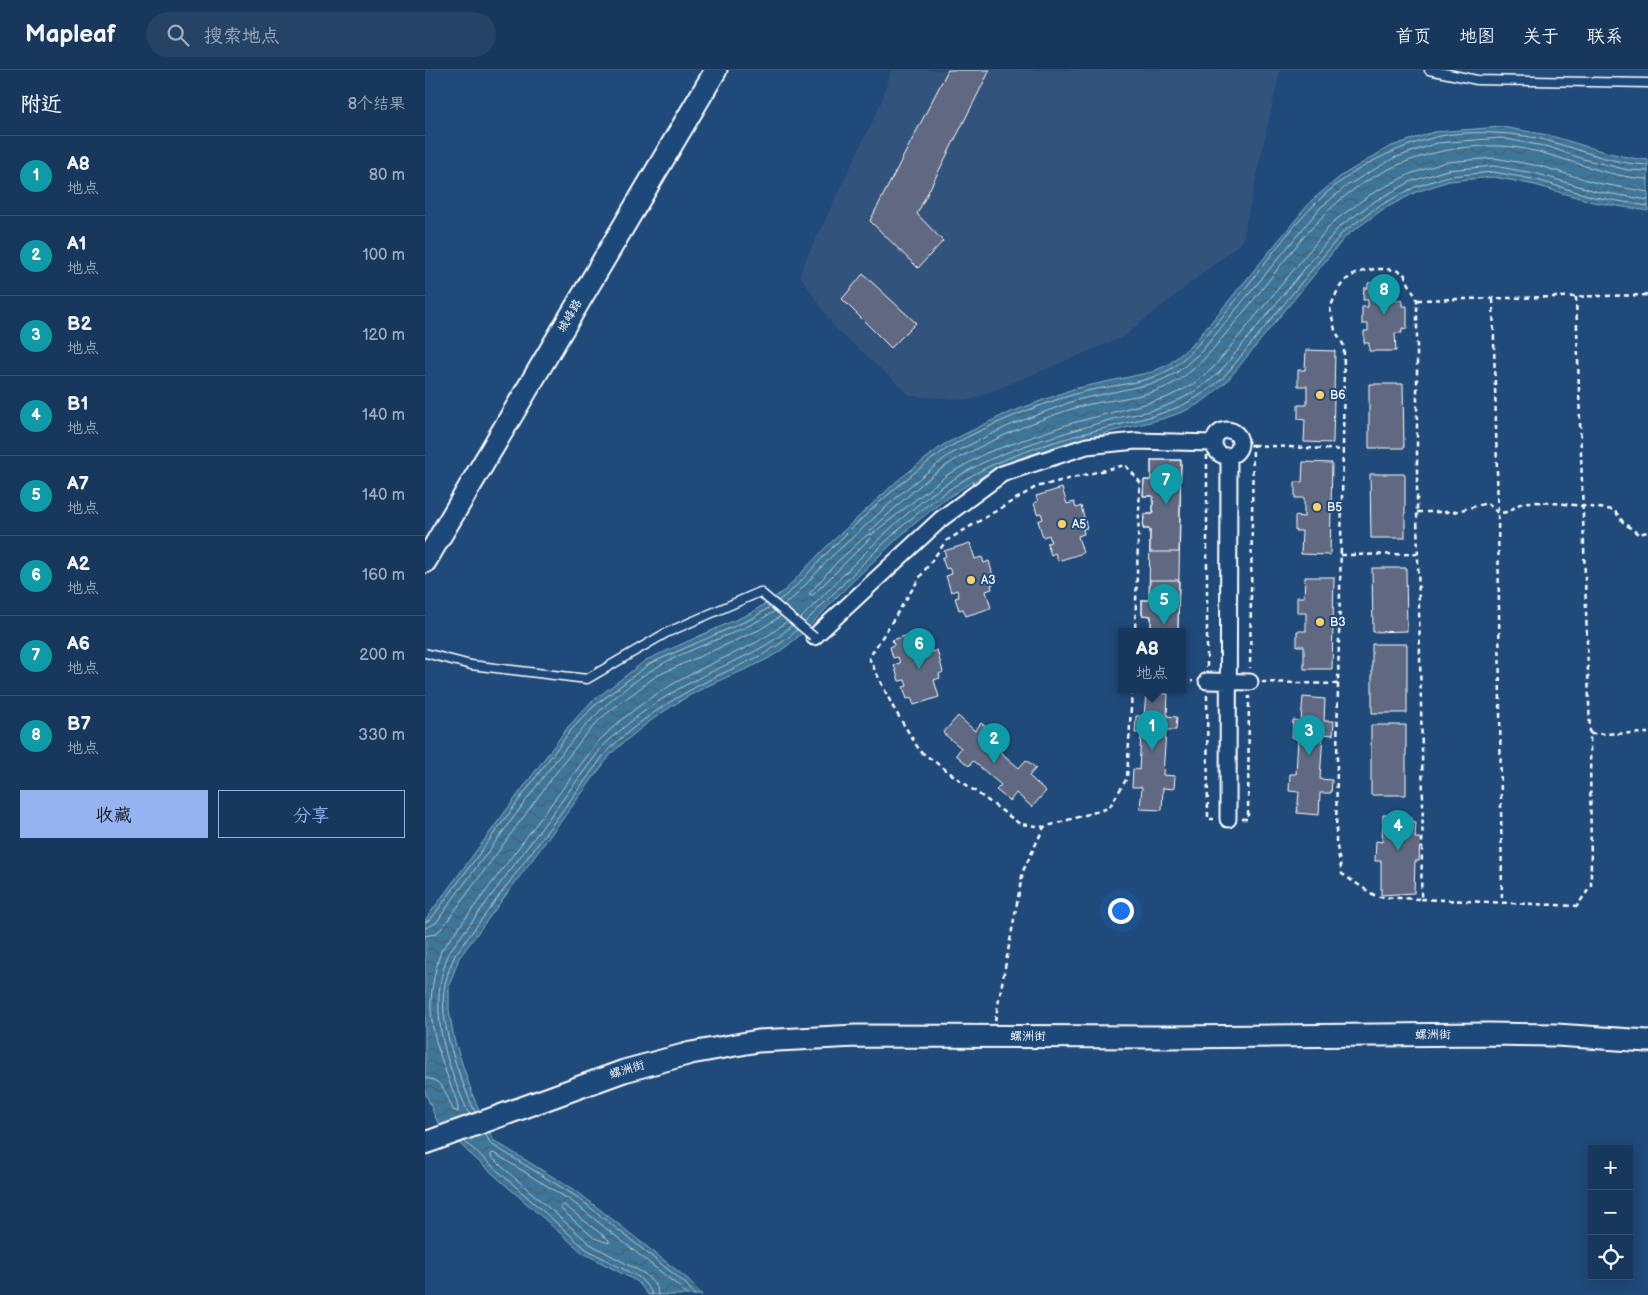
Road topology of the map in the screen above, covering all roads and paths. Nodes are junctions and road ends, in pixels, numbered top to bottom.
1 (716, 70) edge
2 (1429, 70) edge
3 (1648, 84) edge
4 (1648, 295) edge
5 (1576, 297) junction
6 (1493, 298) junction
7 (1417, 300) junction
8 (1210, 443) junction
9 (1247, 445) junction
10 (1343, 450) junction
11 (1229, 456) junction
12 (1582, 507) junction
13 (1417, 512) junction
14 (1498, 513) junction
15 (1648, 532) edge
16 (1417, 554) junction
17 (1341, 555) junction
18 (425, 562) edge
19 (1135, 628) edge
20 (814, 637) joint
21 (425, 653) edge
22 (1207, 681) junction
23 (1228, 681) junction
24 (1249, 682) junction
25 (1338, 684) junction
26 (1132, 693) edge
27 (1648, 733) edge
28 (1590, 734) junction
29 (1228, 819) junction
30 (1044, 827) junction
31 (1421, 899) junction
32 (1502, 902) junction
33 (992, 1036) junction
34 (1648, 1041) edge
35 (433, 1139) edge

1 - 18 street, 城峰路
2 - 3 lane
4 - 5 path
5 - 6 path
5 - 12 path
6 - 7 path
6 - 14 path
7 - 10 path
7 - 13 path
8 - 9 street
8 - 11 street
8 - 20 street
8 - 22 path
9 - 10 path
9 - 11 street
9 - 24 path
10 - 17 path
11 - 23 street
12 - 14 path
12 - 15 path
12 - 28 path
13 - 14 path
13 - 16 path
14 - 32 path
16 - 17 path
16 - 31 path
17 - 25 path
19 - 30 path
20 - 21 lane, bridge
22 - 23 street
22 - 29 path
23 - 24 street
23 - 29 street
24 - 25 path
24 - 29 path
25 - 31 path
26 - 30 path
27 - 28 path
28 - 32 path
30 - 33 path
31 - 32 path
33 - 34 street, 螺洲街
33 - 35 street, 螺洲街

